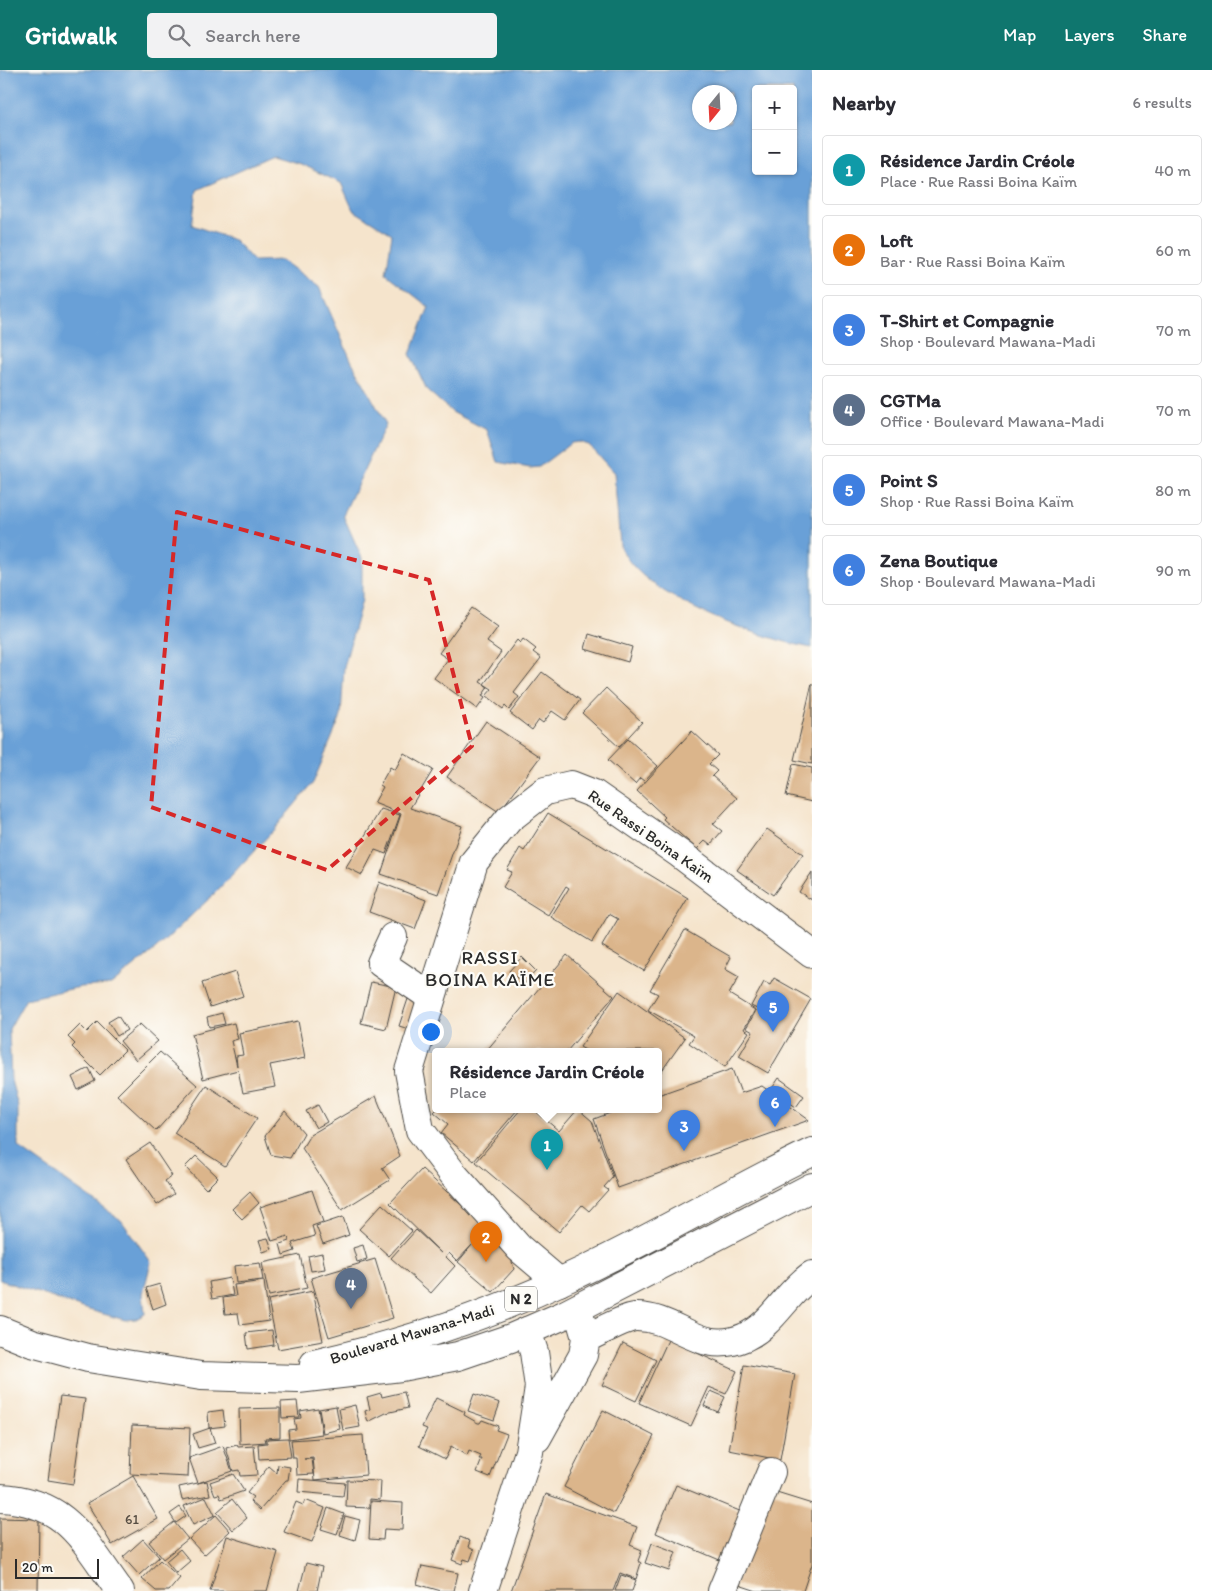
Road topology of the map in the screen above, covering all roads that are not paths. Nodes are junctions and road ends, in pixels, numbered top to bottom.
1 (393, 937) dead end
2 (812, 954) edge
3 (431, 997) junction
4 (812, 1152) edge
5 (812, 1187) edge
6 (812, 1274) edge
7 (567, 1294) junction
8 (0, 1330) edge
9 (526, 1331) junction
10 (586, 1338) junction
11 (261, 1376) junction
12 (529, 1452) junction
13 (771, 1472) dead end
14 (0, 1498) edge
15 (116, 1590) edge
16 (483, 1591) edge
17 (722, 1591) edge

1 - 3 street
2 - 3 street, Rue Rassi Boina Kaïm
3 - 7 street, Rue Rassi Boina Kaïm
4 - 7 street, Boulevard Mawana-Madi / N 2
5 - 7 street, Boulevard Mawana-Madi / N 2
6 - 10 street
7 - 9 street, Boulevard Mawana-Madi / N 2
7 - 10 street
7 - 11 street, Boulevard Mawana-Madi / N 2
8 - 11 street, Boulevard Mawana-Madi / N 2
9 - 11 street, Boulevard Mawana-Madi / N 2
9 - 12 street
10 - 12 street
12 - 16 street
13 - 17 street
14 - 15 street

